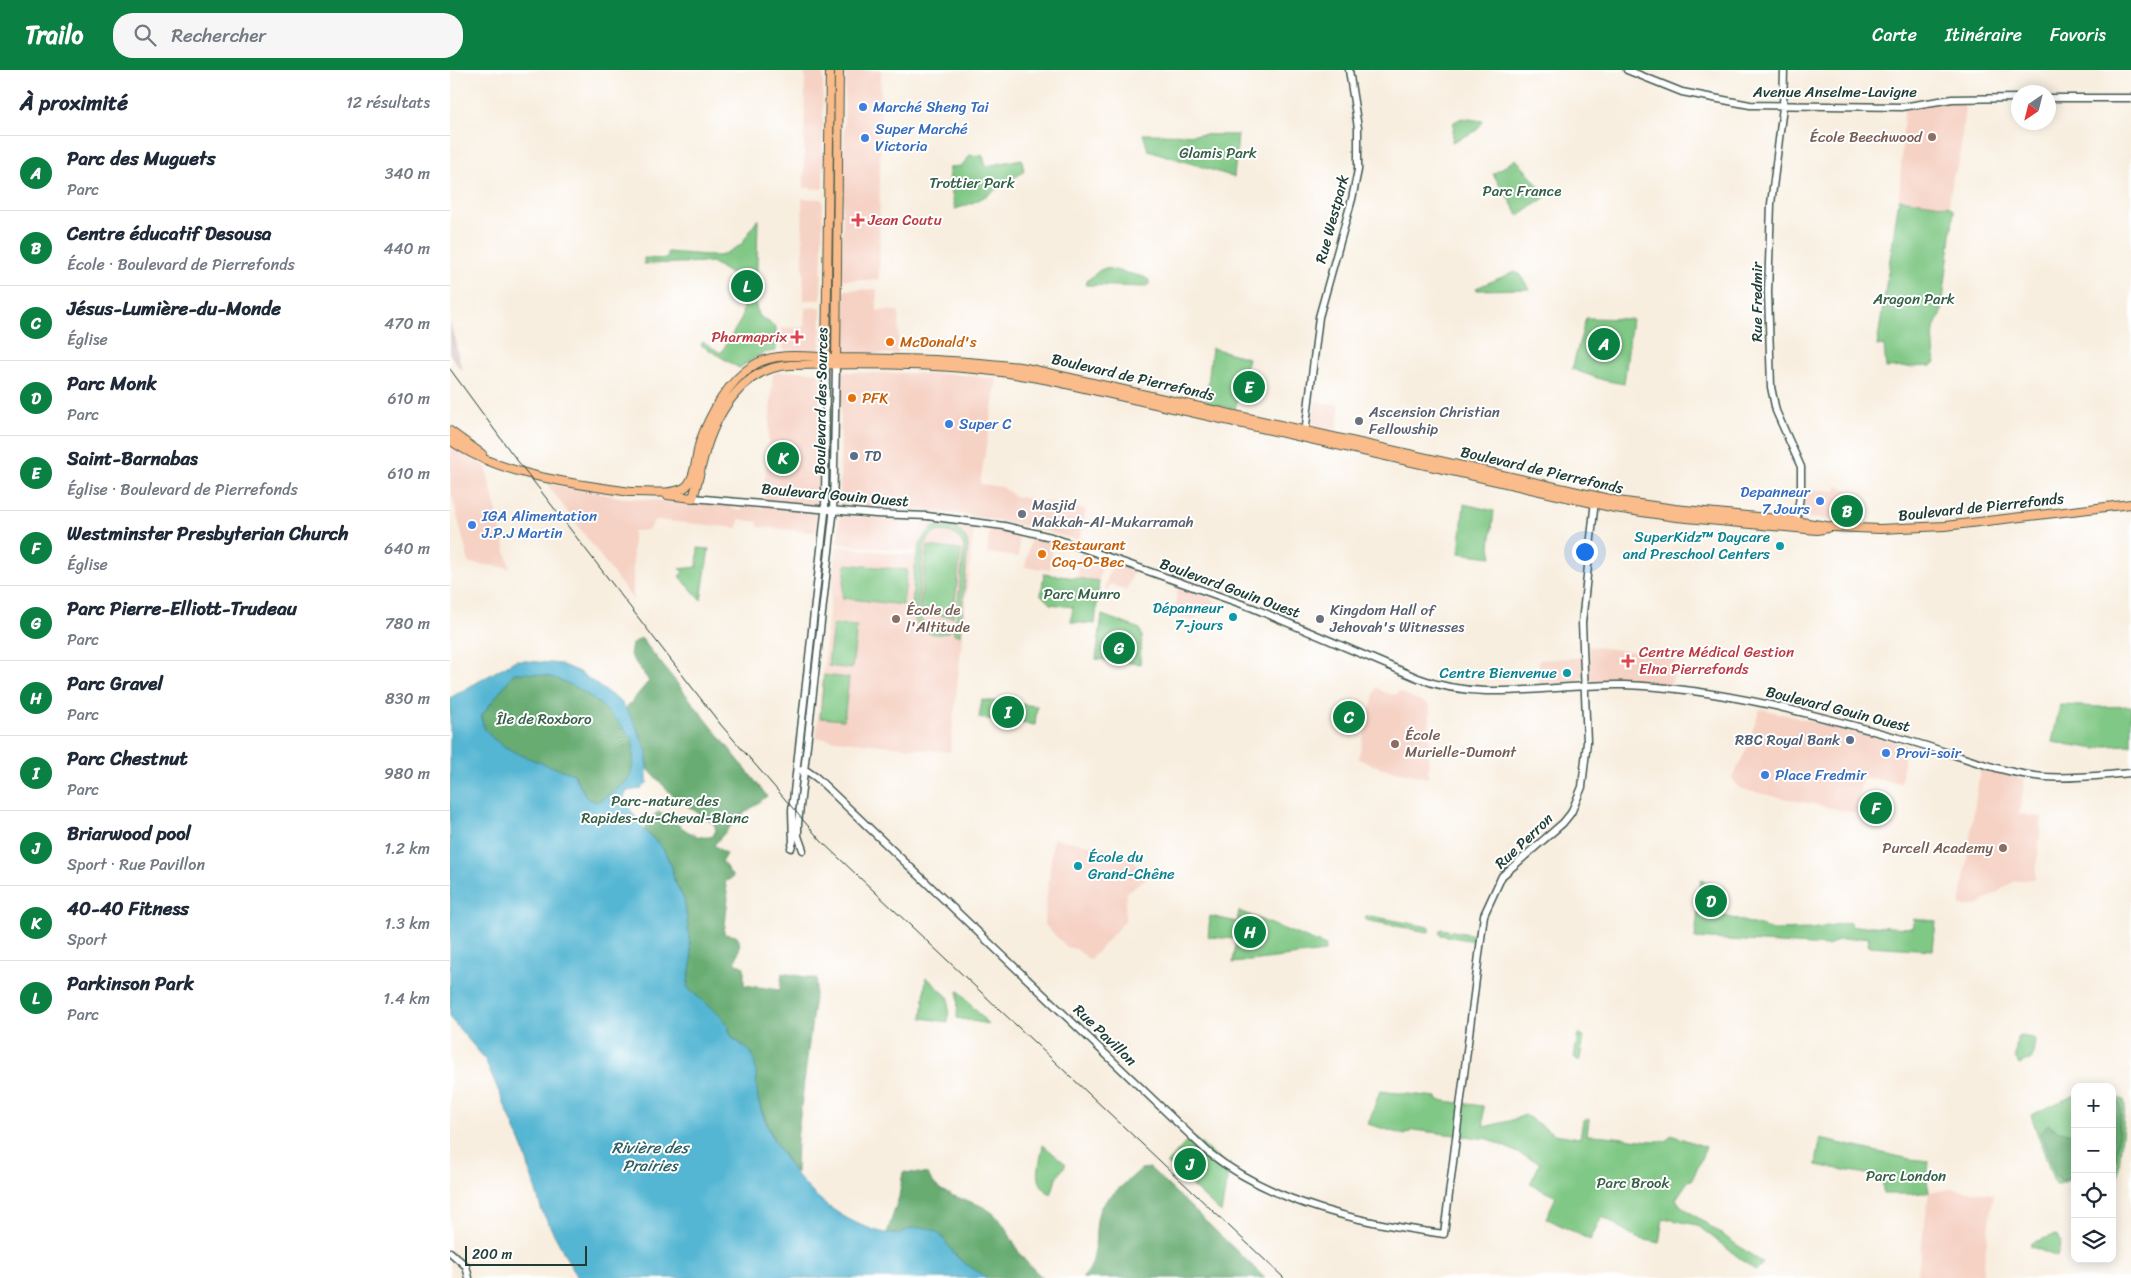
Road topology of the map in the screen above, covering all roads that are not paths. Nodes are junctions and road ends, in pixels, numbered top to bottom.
1 (830, 70) edge
2 (839, 70) edge
3 (1349, 70) edge
4 (1627, 70) edge
5 (1784, 70) edge
6 (2011, 98) edge
7 (2056, 98) edge
8 (2131, 98) edge
9 (1783, 107) junction
10 (826, 361) junction
11 (836, 362) junction
12 (450, 431) edge
13 (1305, 434) junction
14 (450, 440) edge
15 (494, 462) junction
16 (628, 492) junction
17 (673, 492) junction
18 (694, 496) junction
19 (1595, 500) junction
20 (2131, 504) edge
21 (825, 509) junction
22 (834, 510) junction
23 (1796, 525) junction
24 (1584, 686) junction
25 (797, 770) junction
26 (805, 771) junction
27 (2131, 772) edge
28 (791, 848) dead end
29 (803, 850) dead end
30 (1444, 1234) joint
31 (450, 1252) edge
32 (469, 1278) edge

1 - 10 main road, Boulevard des Sources
2 - 11 main road, Boulevard des Sources
3 - 13 street, Rue Westpark
4 - 9 street, Avenue Anselme-Lavigne
5 - 9 street, Rue Fredmir
6 - 9 street, Avenue Anselme-Lavigne
7 - 8 street
9 - 23 street, Rue Fredmir
10 - 11 main road, Boulevard de Pierrefonds
10 - 17 main road, Boulevard de Pierrefonds
10 - 18 main road, Boulevard de Pierrefonds
10 - 21 street, Boulevard des Sources
11 - 13 main road, Boulevard de Pierrefonds
11 - 22 street, Boulevard des Sources
12 - 15 main road, Boulevard Gouin Ouest
13 - 19 main road, Boulevard de Pierrefonds
14 - 15 main road, Boulevard Gouin Ouest
15 - 16 main road, Boulevard Gouin Ouest
16 - 17 main road, Boulevard Gouin Ouest
16 - 18 main road, Boulevard Gouin Ouest
17 - 18 street, Boulevard Gouin Ouest
18 - 21 street, Boulevard Gouin Ouest
19 - 23 main road, Boulevard de Pierrefonds
19 - 24 street, Rue Perron
20 - 23 main road, Boulevard de Pierrefonds
21 - 22 street, Boulevard Gouin Ouest
21 - 25 street, Boulevard des Sources
22 - 24 street, Boulevard Gouin Ouest
22 - 26 street, Boulevard des Sources
24 - 27 street, Boulevard Gouin Ouest
24 - 30 street, Rue Perron
25 - 26 street, Rue Pavillon
25 - 28 street, Boulevard des Sources
26 - 29 street, Boulevard des Sources
26 - 30 street, Rue Pavillon
31 - 32 street

